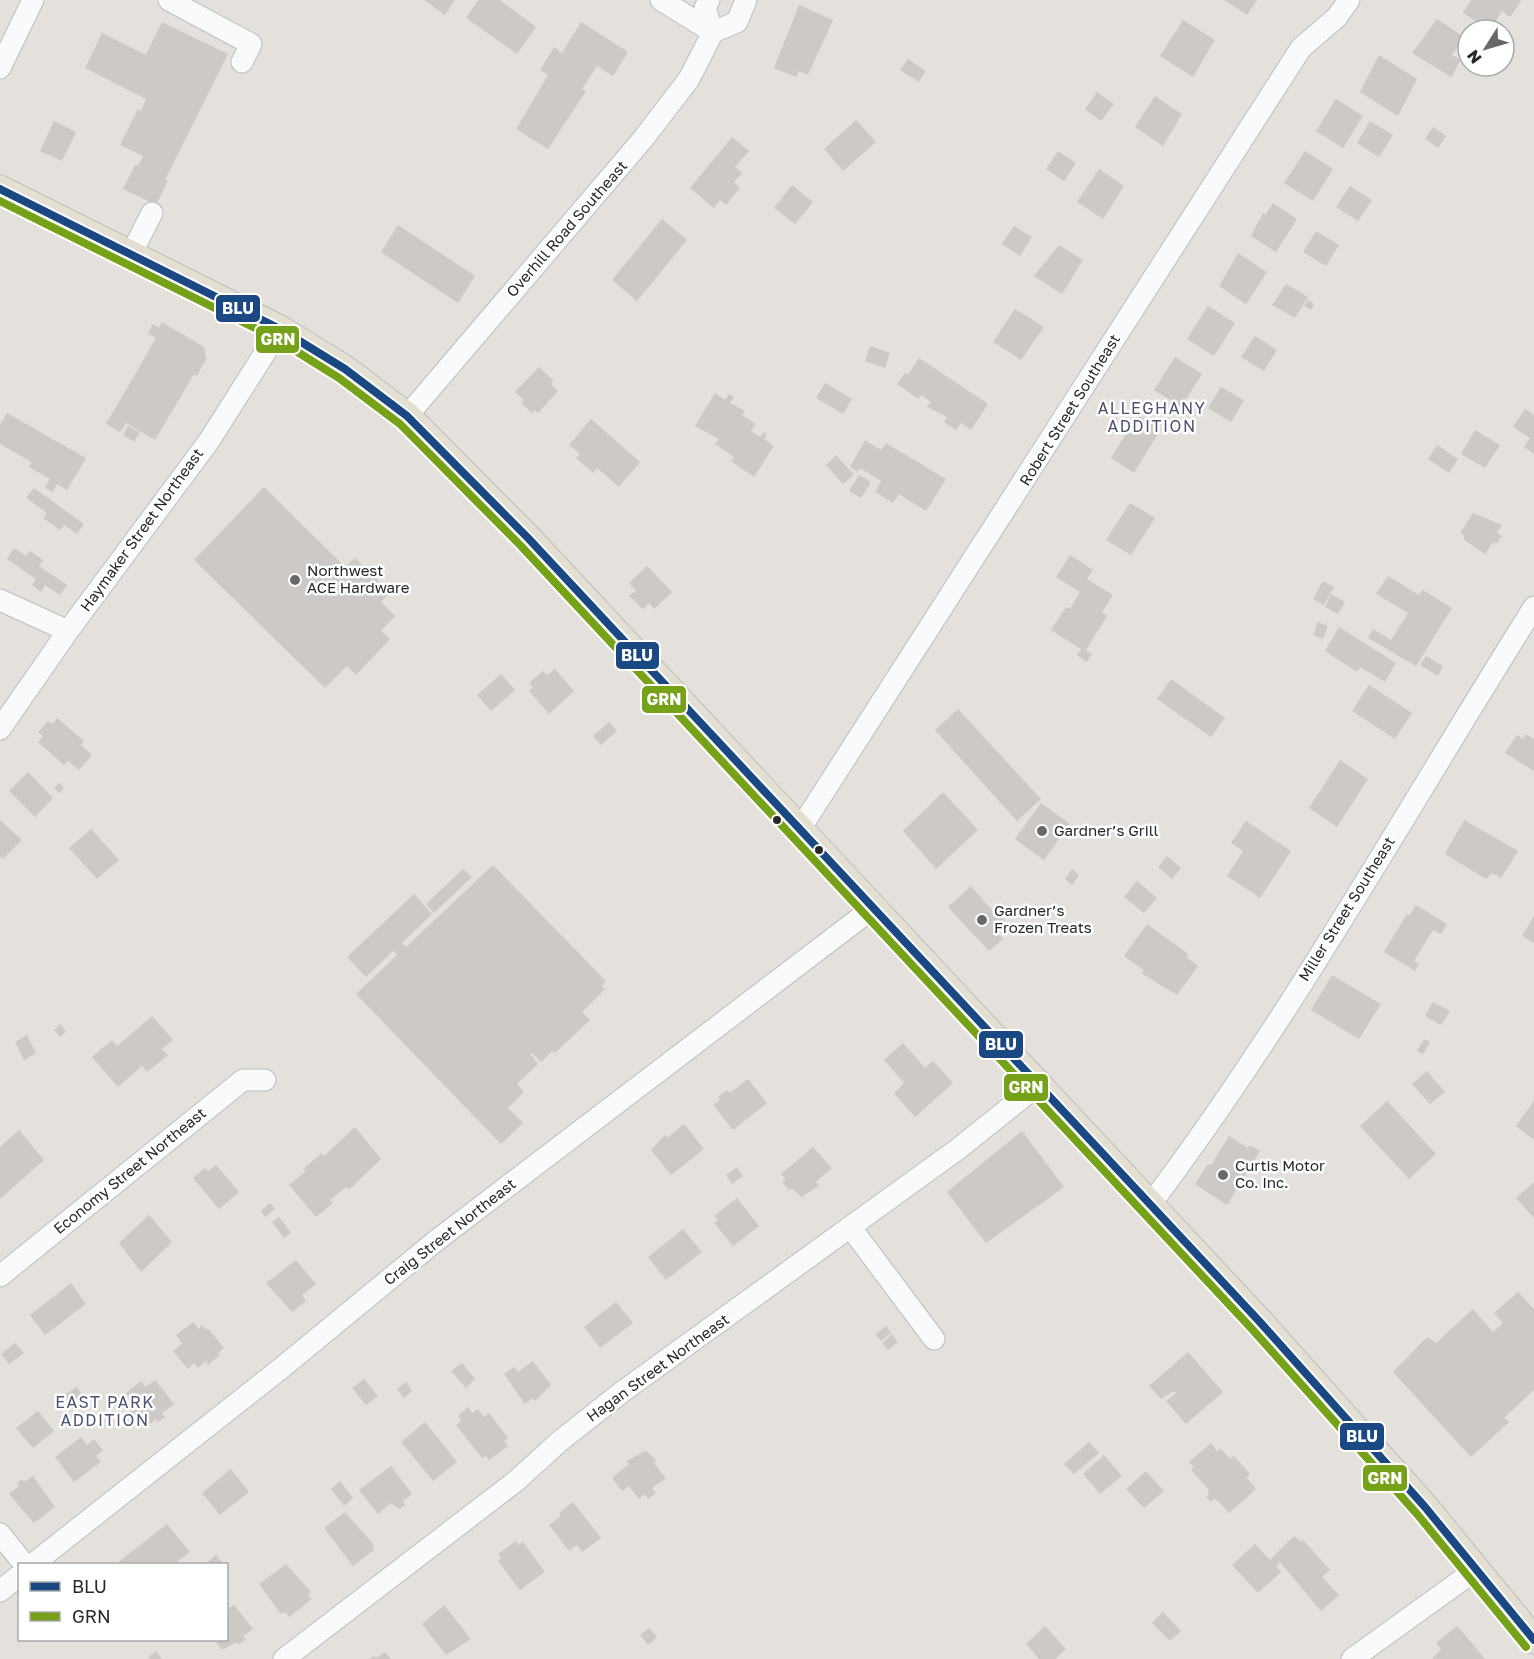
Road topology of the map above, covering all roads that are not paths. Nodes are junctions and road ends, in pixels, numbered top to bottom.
1 (33, 0) edge
2 (169, 0) edge
3 (660, 0) edge
4 (709, 0) edge
5 (746, 0) edge
6 (1349, 0) edge
7 (713, 32) junction
8 (242, 62) dead end
9 (0, 68) edge
10 (0, 189) edge
11 (152, 213) dead end
12 (132, 254) junction
13 (280, 329) junction
14 (407, 416) junction
15 (0, 600) edge
16 (1534, 607) edge
17 (68, 631) junction
18 (0, 729) edge
19 (800, 829) junction
20 (873, 908) junction
21 (265, 1080) dead end
22 (1038, 1084) junction
23 (1150, 1205) junction
24 (851, 1228) junction
25 (0, 1276) edge
26 (934, 1339) dead end
27 (0, 1534) edge
28 (23, 1563) edge
29 (34, 1563) edge
30 (1477, 1569) junction
31 (18, 1577) edge
32 (0, 1591) edge
33 (1534, 1640) edge
34 (284, 1659) edge
35 (1352, 1659) edge

1 - 9 street
2 - 8 street
3 - 7 street
4 - 7 street
5 - 7 street
6 - 19 street, Robert Street Southeast
7 - 14 street, Overhill Road Southeast
10 - 12 main road
11 - 12 street
12 - 13 main road
13 - 14 main road
13 - 17 street, Haymaker Street Northeast
14 - 19 main road
15 - 17 street
16 - 23 street, Miller Street Southeast
17 - 18 street, Haymaker Street Northeast
19 - 20 main road
20 - 22 main road
20 - 29 street, Craig Street Northeast
21 - 25 street, Economy Street Northeast
22 - 23 main road
22 - 24 street, Hagan Street Northeast
23 - 30 main road
24 - 26 street
24 - 34 street, Hagan Street Northeast
27 - 28 street
30 - 33 main road
30 - 35 street
31 - 32 street

